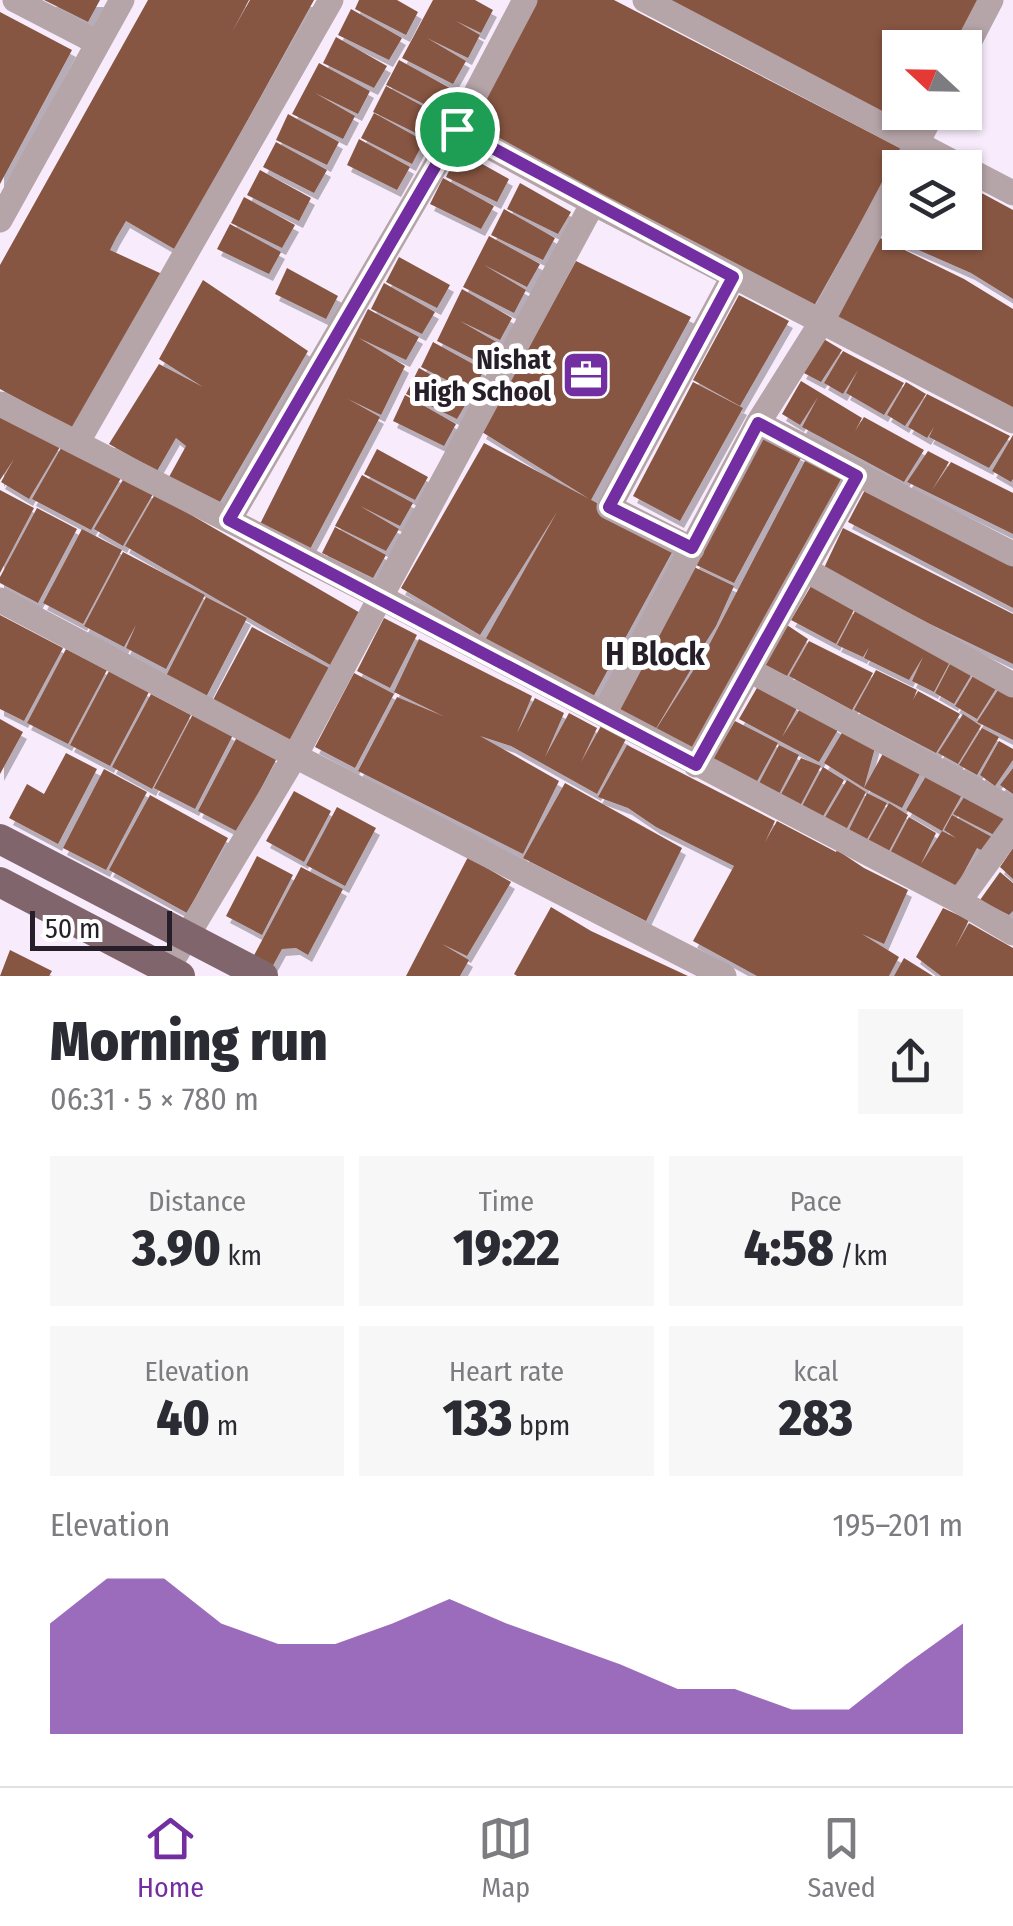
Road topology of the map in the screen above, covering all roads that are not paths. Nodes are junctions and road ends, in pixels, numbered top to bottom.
1 (15, 0) edge
2 (122, 0) edge
3 (331, 0) edge
4 (525, 0) edge
5 (645, 0) edge
6 (991, 0) edge
7 (975, 30) edge
8 (98, 43) junction
9 (457, 129) junction
10 (924, 130) edge
11 (917, 143) junction
12 (913, 150) edge
13 (930, 150) edge
14 (982, 177) edge
15 (1013, 193) edge
16 (593, 204) junction
17 (882, 209) edge
18 (0, 220) edge
19 (733, 277) junction
20 (822, 323) junction
21 (0, 404) edge
22 (1013, 421) edge
23 (758, 423) junction
24 (77, 443) junction
25 (857, 476) junction
26 (229, 520) junction
27 (692, 548) junction
28 (1013, 554) edge
29 (806, 570) junction
30 (382, 598) junction
31 (0, 600) edge
32 (750, 670) junction
33 (1013, 684) edge
34 (604, 714) junction
35 (294, 756) junction
36 (696, 765) junction
37 (1013, 810) edge
38 (1013, 826) edge
39 (0, 840) edge
40 (0, 882) edge
41 (959, 901) junction
42 (1013, 933) edge
43 (187, 937) junction
44 (170, 974) edge
45 (262, 976) edge
46 (724, 976) edge

1 - 8 street
2 - 8 street
3 - 24 street
4 - 9 street
5 - 11 street
6 - 7 street
8 - 18 street
9 - 16 street
9 - 26 street
10 - 11 street
11 - 12 street
11 - 13 street
14 - 15 street
16 - 19 street
16 - 30 street
17 - 20 street
19 - 20 street
19 - 27 street
20 - 22 street
20 - 23 street
21 - 24 street
23 - 25 street
23 - 27 street
24 - 26 street
25 - 28 street
25 - 29 street
26 - 30 street
27 - 34 street
29 - 32 street
29 - 33 street
30 - 34 street
30 - 35 street
31 - 35 street
32 - 36 street
32 - 37 street
34 - 36 street
35 - 43 street
35 - 46 street
36 - 41 street
38 - 41 street
39 - 43 main road
40 - 44 main road
41 - 42 street
43 - 44 street
43 - 45 main road

